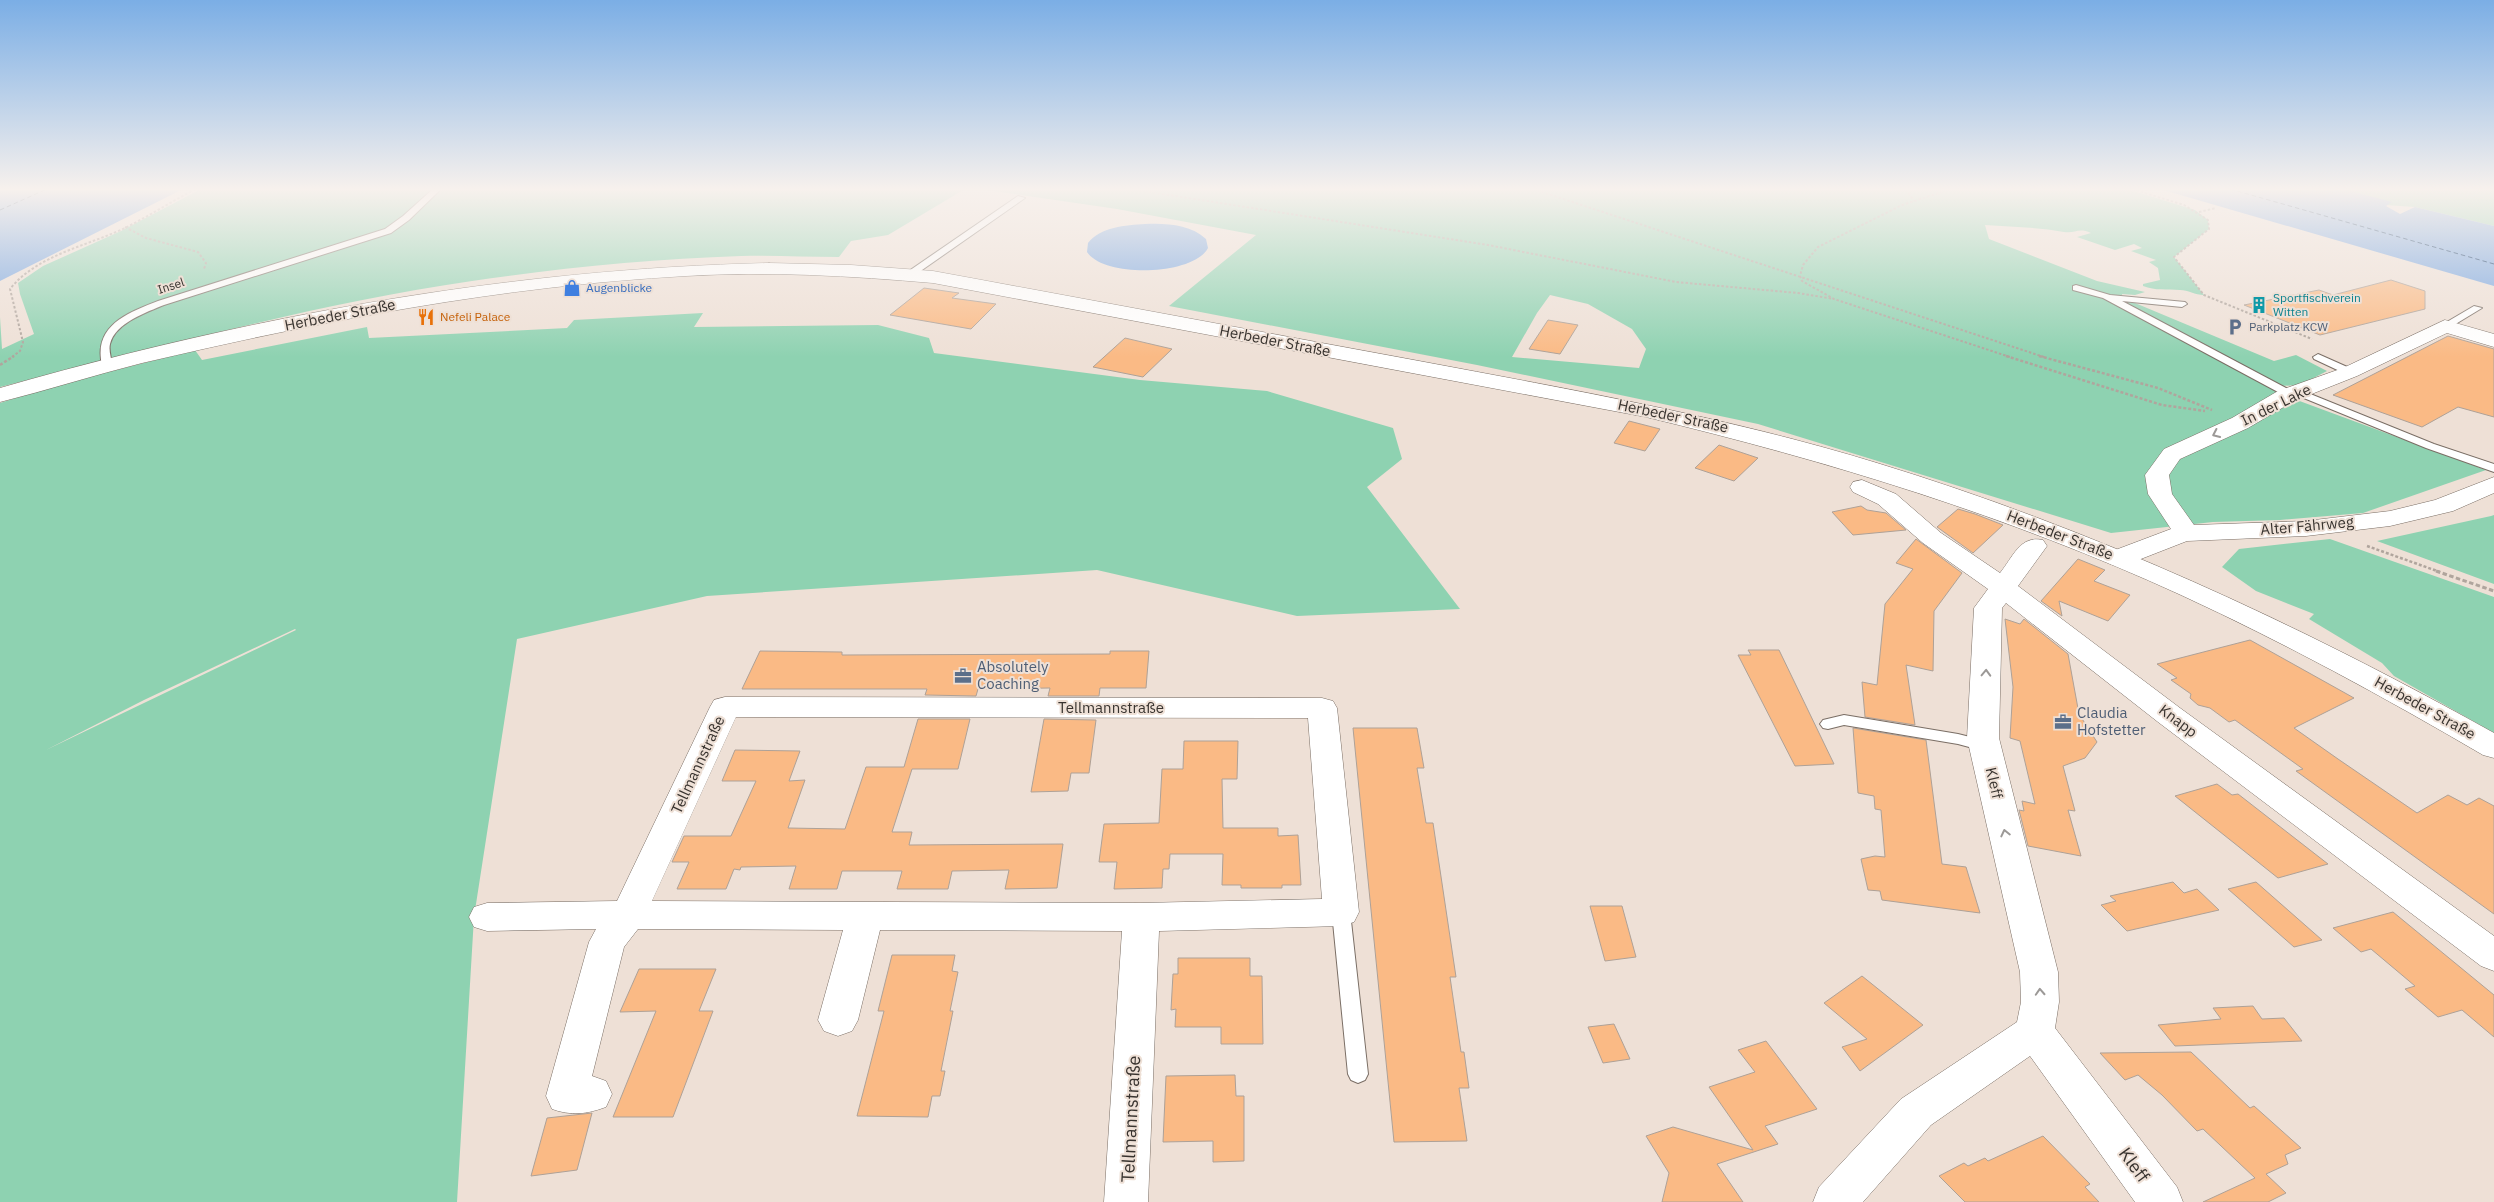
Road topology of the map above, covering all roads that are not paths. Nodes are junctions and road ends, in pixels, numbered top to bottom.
1 (344, 245) edge
2 (953, 245) edge
3 (909, 275) junction
4 (2076, 288) dead end
5 (2106, 296) junction
6 (170, 304) dead end
7 (2182, 304) dead end
8 (2477, 308) dead end
9 (134, 316) junction
10 (2445, 326) junction
11 (2494, 341) edge
12 (2318, 357) dead end
13 (107, 365) junction
14 (2361, 367) junction
15 (2292, 394) junction
16 (0, 395) edge
17 (2494, 468) edge
18 (2494, 484) edge
19 (1862, 487) dead end
20 (2187, 533) junction
21 (2034, 546) dead end
22 (2119, 558) junction
23 (2003, 588) junction
24 (1828, 724) dead end
25 (1985, 746) junction
26 (2494, 747) edge
27 (1341, 912) junction
28 (628, 915) junction
29 (488, 917) dead end
30 (865, 917) junction
31 (1141, 917) junction
32 (2494, 956) edge
33 (838, 1020) dead end
34 (2035, 1031) junction
35 (1358, 1074) dead end
36 (591, 1094) dead end
37 (1126, 1202) edge
38 (1835, 1202) edge
39 (2161, 1202) edge

1 - 9 lane, Insel
2 - 3 lane
3 - 13 street, Herbeder Straße
3 - 22 street, Herbeder Straße
4 - 5 lane
5 - 7 lane
5 - 15 lane
6 - 9 lane
8 - 10 lane
9 - 13 lane, Insel
10 - 11 street
10 - 14 street, In der Lake
12 - 14 lane
13 - 16 street, Herbeder Straße
14 - 15 street, In der Lake
15 - 17 lane
15 -> 20 street, In der Lake
18 - 20 street, Alter Fährweg
19 - 23 street, Knapp
20 - 22 street, Alter Fährweg
21 - 23 street, Kleff
22 - 26 street, Herbeder Straße
25 -> 23 street, Kleff
23 - 32 street, Knapp
24 - 25 lane
34 -> 25 street, Kleff
27 - 28 street, Tellmannstraße
27 - 31 street
27 - 35 lane
28 - 29 street
28 - 30 street
28 - 36 street, Tellmannstraße
30 - 31 street
30 - 33 street
31 - 37 street, Tellmannstraße
34 - 38 street
34 - 39 street, Kleff

